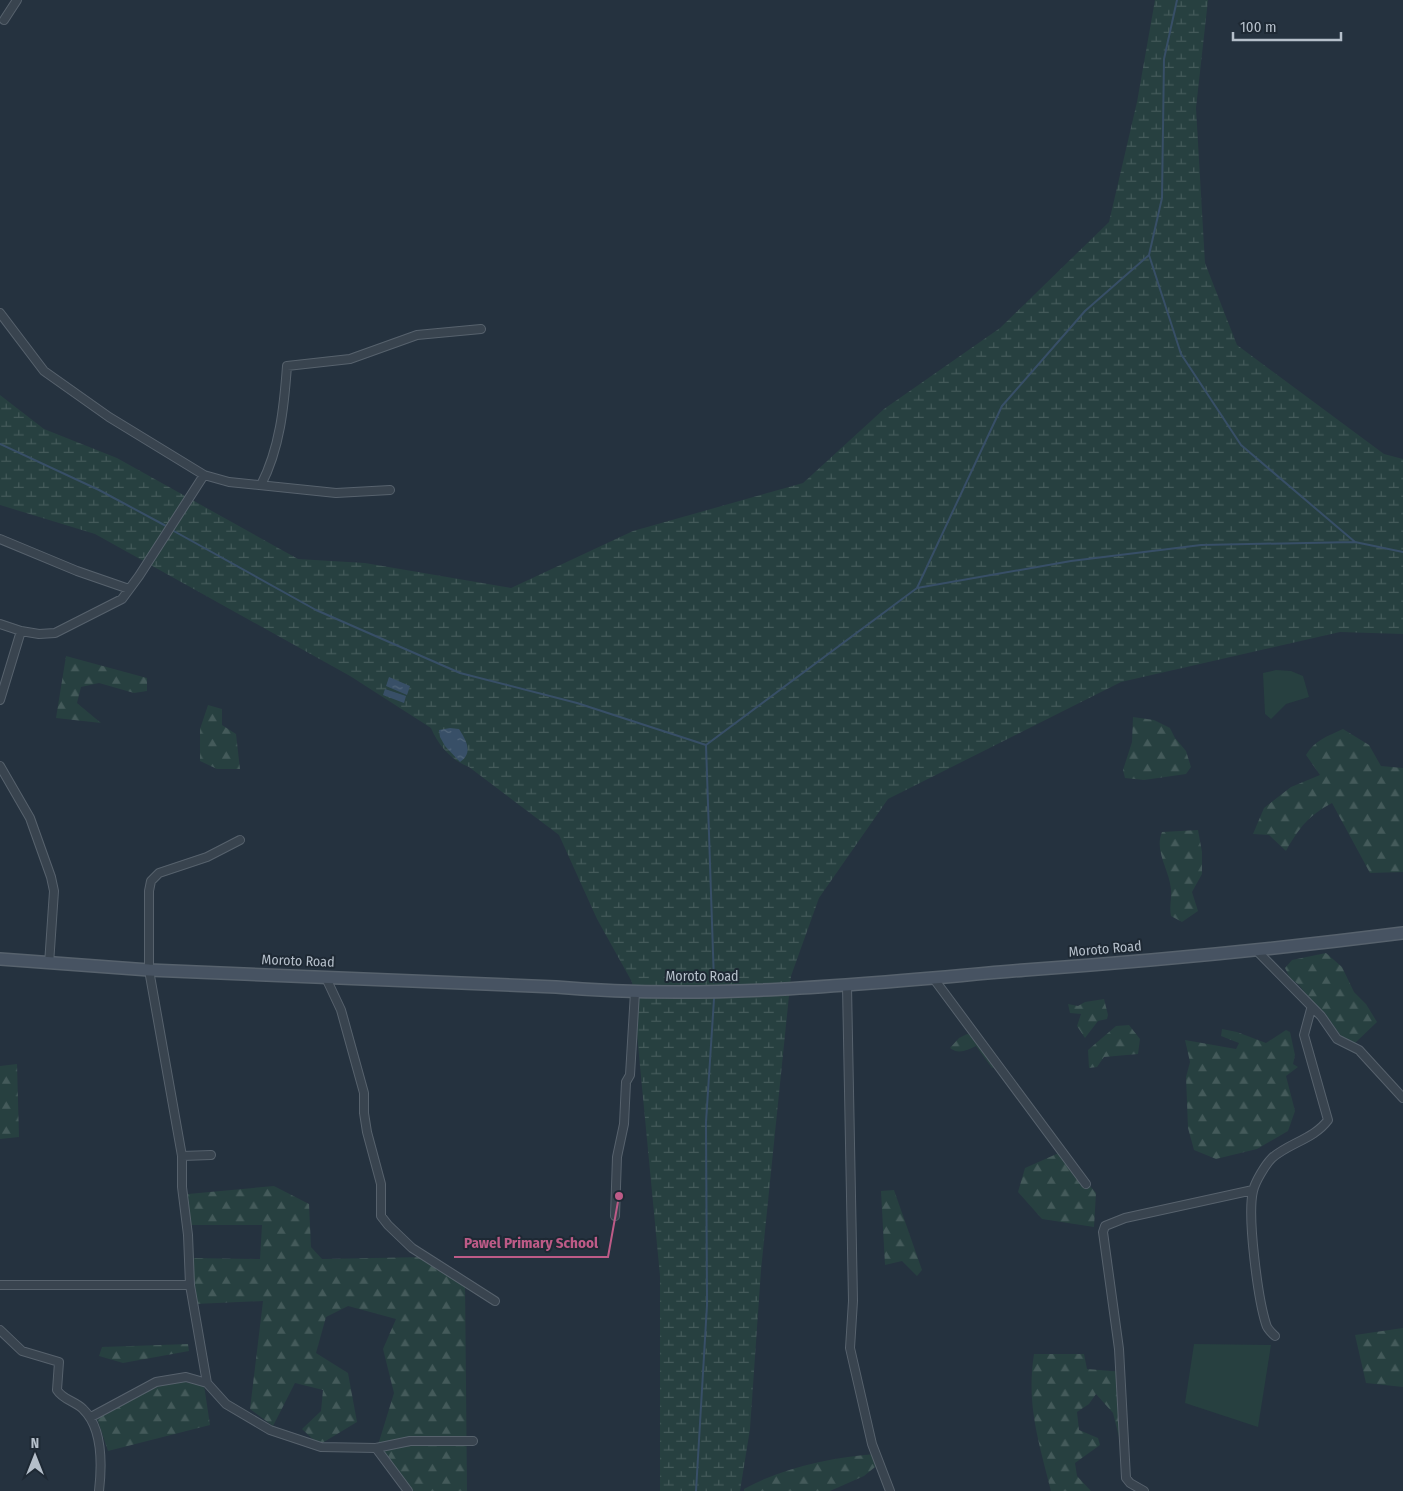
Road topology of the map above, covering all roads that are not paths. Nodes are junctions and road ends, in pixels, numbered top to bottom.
1 (17, 0) edge
2 (4, 20) dead end
3 (0, 313) edge
4 (481, 329) dead end
5 (204, 475) junction
6 (261, 485) junction
7 (390, 490) dead end
8 (0, 539) edge
9 (129, 589) junction
10 (0, 624) edge
11 (21, 631) junction
12 (0, 700) edge
13 (0, 766) edge
14 (240, 840) dead end
15 (1403, 933) edge
16 (1256, 950) junction
17 (0, 959) edge
18 (49, 964) junction
19 (149, 970) junction
20 (326, 978) junction
21 (934, 979) junction
22 (847, 986) junction
23 (635, 992) junction
24 (1312, 1009) junction
25 (1403, 1098) edge
26 (212, 1155) dead end
27 (182, 1156) junction
28 (1086, 1184) dead end
29 (1253, 1190) junction
30 (615, 1216) dead end
31 (0, 1285) edge
32 (190, 1285) junction
33 (495, 1301) dead end
34 (0, 1330) edge
35 (1275, 1336) dead end
36 (207, 1383) junction
37 (91, 1417) junction
38 (473, 1441) dead end
39 (376, 1448) junction
40 (99, 1491) edge
41 (408, 1491) edge
42 (890, 1491) edge
43 (1144, 1491) edge

1 - 2 street
3 - 5 street
4 - 6 street
5 - 6 street
5 - 9 street
6 - 7 street
8 - 9 street
9 - 11 street
10 - 11 street
11 - 12 street
13 - 18 street
14 - 19 street
15 - 16 main road, Moroto Road
16 - 21 main road, Moroto Road
16 - 24 street
17 - 18 main road, Moroto Road
18 - 19 main road, Moroto Road
19 - 20 main road, Moroto Road
19 - 27 street
20 - 23 main road, Moroto Road
20 - 33 street
21 - 22 main road, Moroto Road
21 - 28 street
22 - 23 main road, Moroto Road
22 - 42 street
23 - 30 street
24 - 25 street
24 - 29 street
26 - 27 street
27 - 32 street
29 - 35 street
29 - 43 street
31 - 32 street
32 - 36 street
34 - 37 street
36 - 37 street
36 - 39 street
37 - 40 street
38 - 39 street
39 - 41 street

